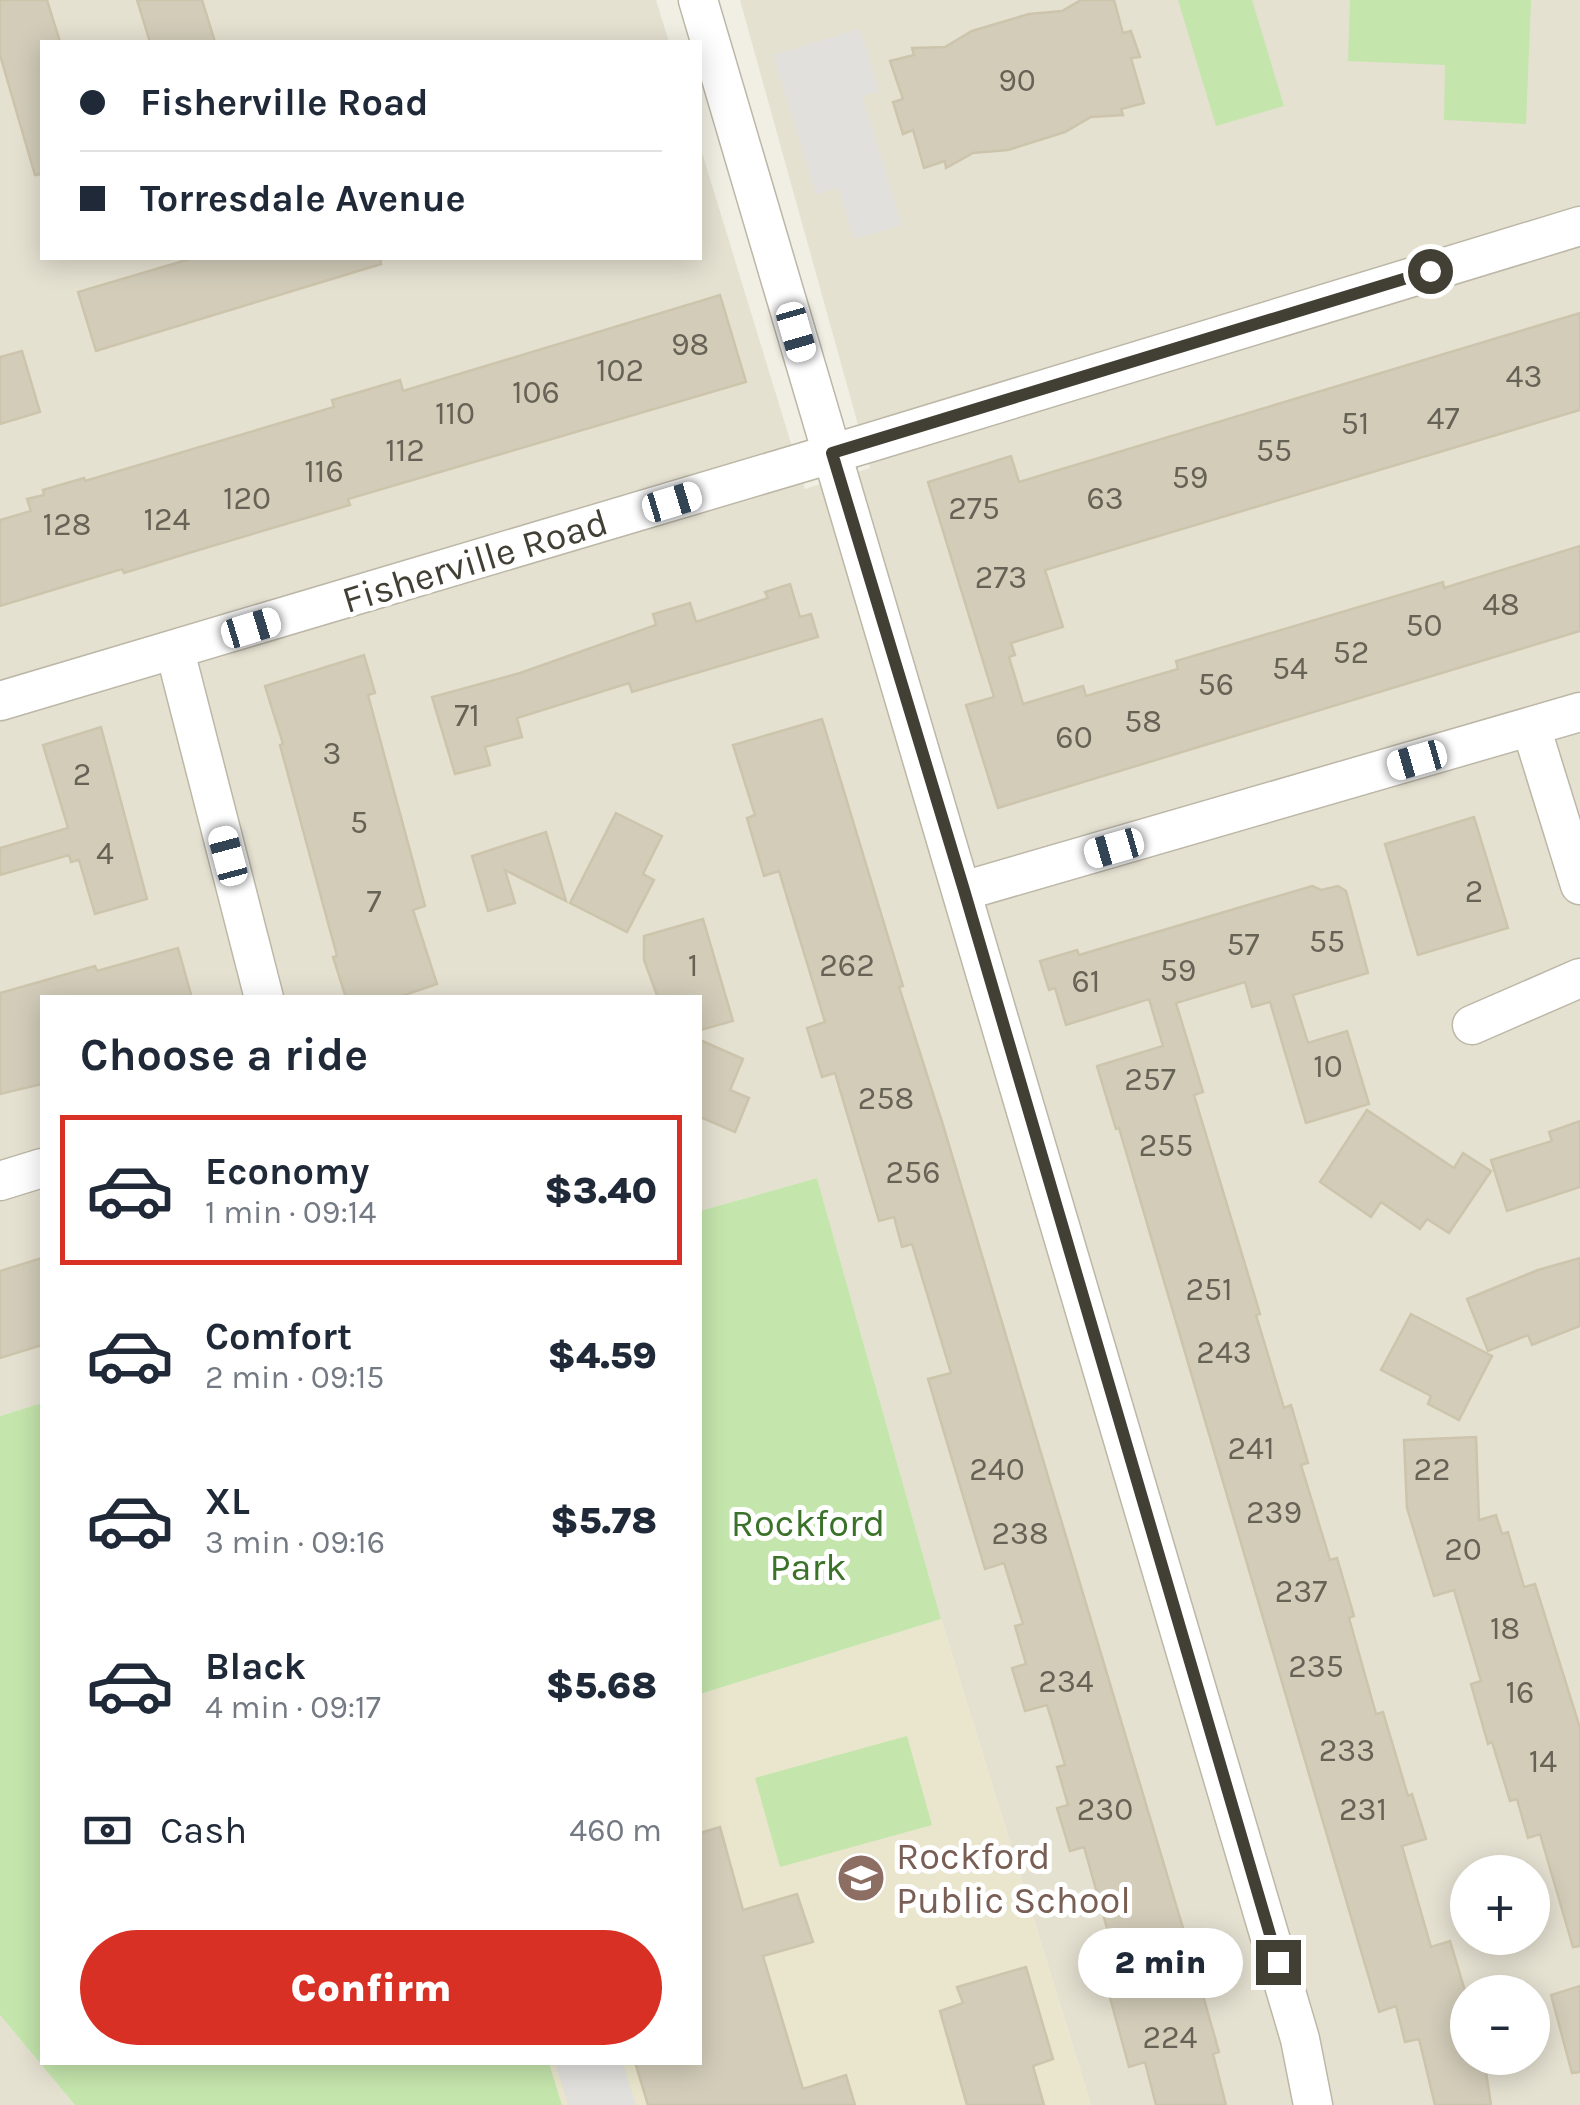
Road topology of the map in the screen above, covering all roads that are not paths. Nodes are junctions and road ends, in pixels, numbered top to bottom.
1 (698, 0) edge
2 (1580, 226) edge
3 (832, 453) junction
4 (175, 651) junction
5 (0, 701) edge
6 (1580, 712) edge
7 (1531, 726) junction
8 (1580, 885) edge
9 (964, 890) junction
10 (1580, 978) edge
11 (263, 995) edge
12 (1472, 1026) dead end
13 (40, 1169) edge
14 (0, 1181) edge
15 (1312, 2105) edge

1 - 3 street
2 - 3 street, Fisherville Road
3 - 4 street, Fisherville Road
3 - 9 street
4 - 5 street, Fisherville Road
4 - 11 street
6 - 7 street
7 - 8 street
7 - 9 street
9 - 15 street
10 - 12 street
13 - 14 street

